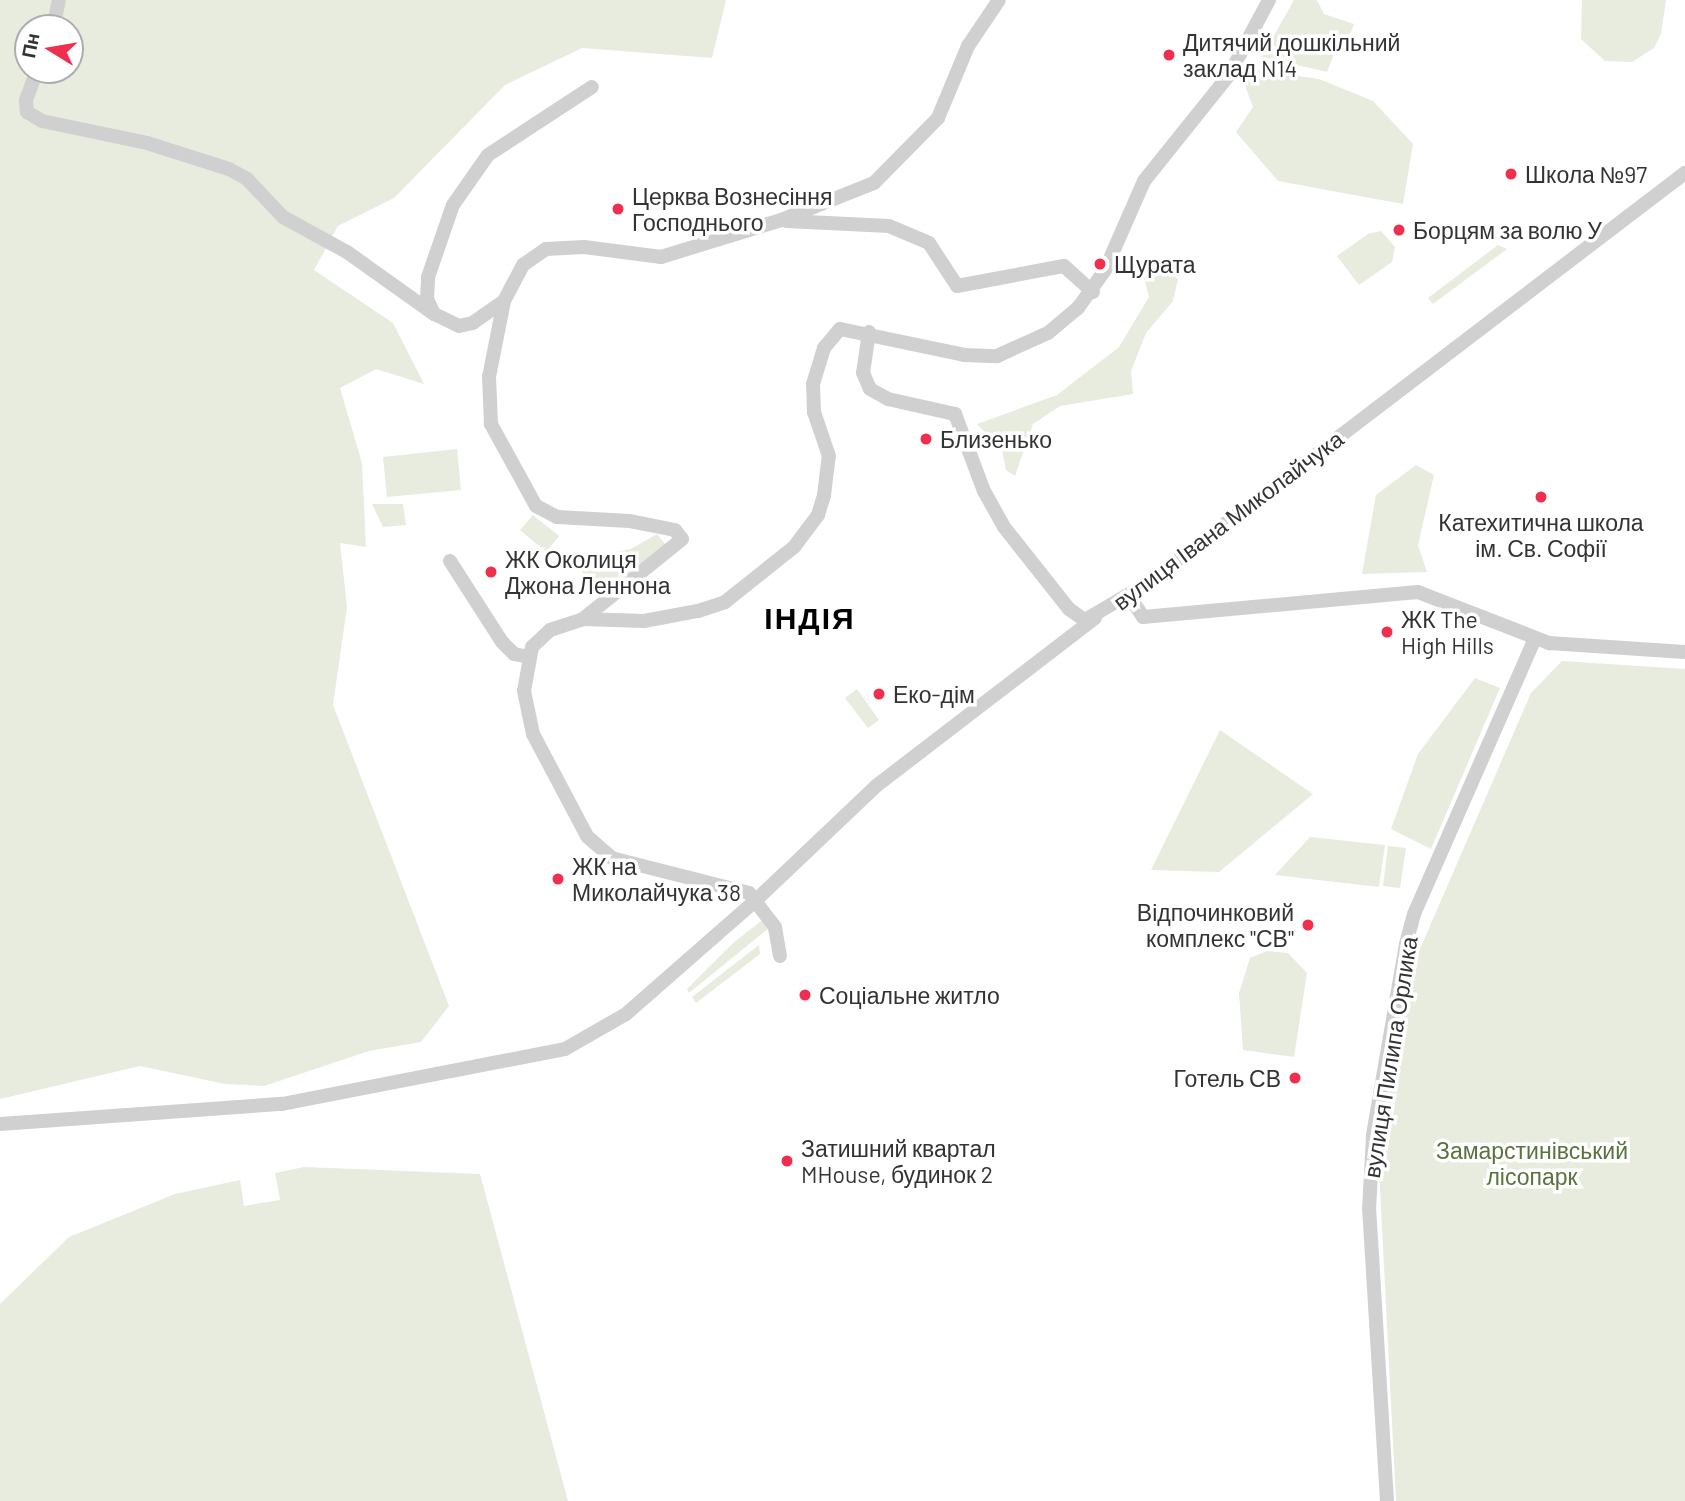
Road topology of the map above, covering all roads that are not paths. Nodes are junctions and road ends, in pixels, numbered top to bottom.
1 (999, 0) edge
2 (1269, 0) edge
3 (32, 84) edge
4 (592, 87) dead end
5 (1685, 173) edge
6 (781, 220) junction
7 (1093, 292) junction
8 (504, 301) junction
9 (434, 314) junction
10 (869, 332) junction
11 (450, 561) dead end
12 (1129, 596) junction
13 (1095, 618) junction
14 (583, 619) junction
15 (1535, 639) junction
16 (1685, 652) edge
17 (529, 657) junction
18 (756, 900) junction
19 (780, 956) dead end
20 (0, 1124) edge
21 (1387, 1501) edge

1 - 6 street
2 - 7 street
3 - 9 street
4 - 9 street
5 - 12 street, вулиця Івана Миколайчука
6 - 7 street
6 - 8 street
7 - 10 street
8 - 9 street
8 - 14 street
10 - 13 street, вулиця Івана Миколайчука
10 - 14 street
11 - 17 street
12 - 13 street, вулиця Івана Миколайчука
12 - 15 street
13 - 18 street
14 - 17 street
15 - 16 street
15 - 21 street, вулиця Пилипа Орлика
17 - 18 street
18 - 19 street
18 - 20 street

